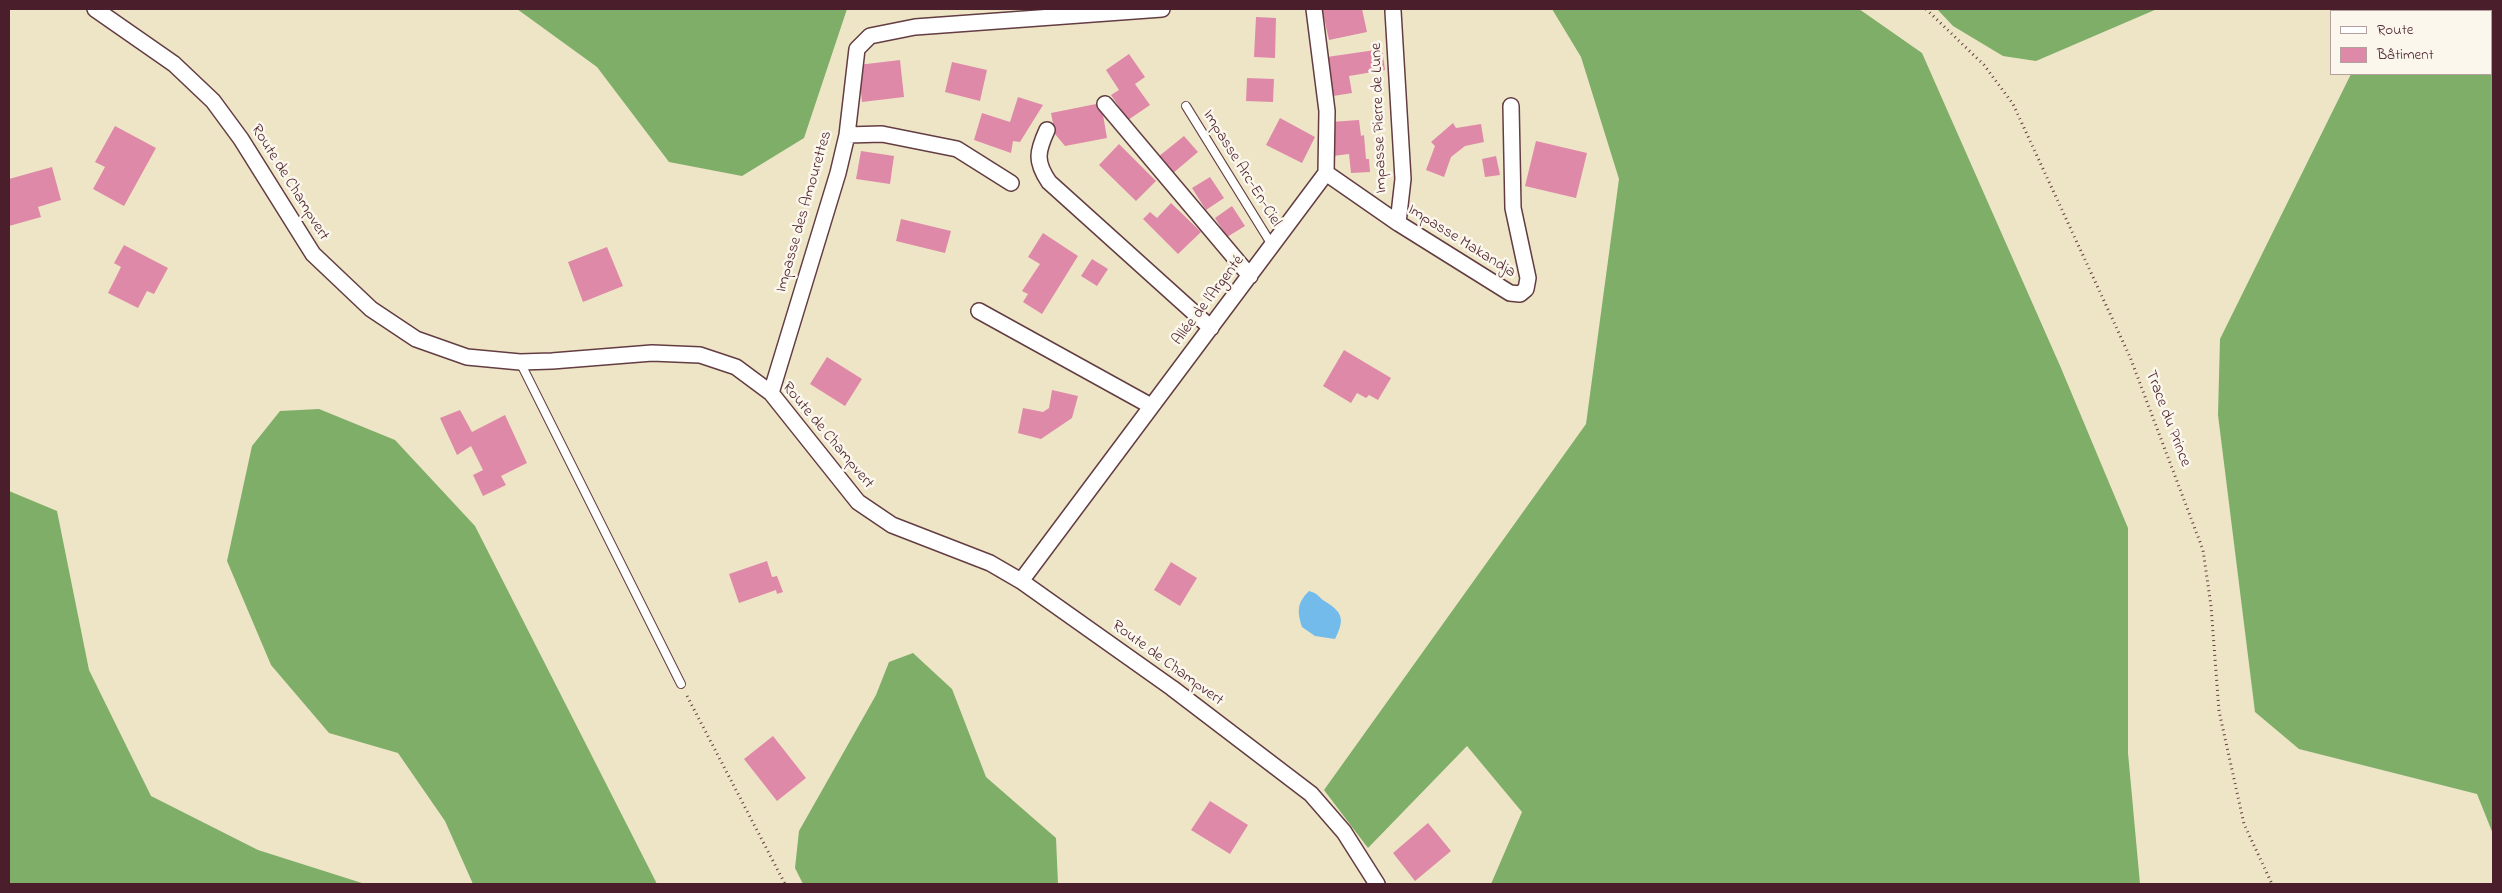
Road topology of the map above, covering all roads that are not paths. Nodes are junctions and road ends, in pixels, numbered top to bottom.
1 (94, 9) edge
2 (1162, 9) edge
3 (1314, 9) edge
4 (1393, 11) dead end
5 (1105, 104) dead end
6 (1186, 106) dead end
7 (1511, 106) dead end
8 (1047, 130) dead end
9 (847, 135) junction
10 (1326, 173) junction
11 (1011, 183) dead end
12 (1398, 223) junction
13 (1272, 245) junction
14 (1250, 276) junction
15 (979, 311) dead end
16 (1211, 328) junction
17 (520, 362) junction
18 (771, 393) junction
19 (1151, 406) junction
20 (1021, 581) junction
21 (681, 684) road end
22 (1377, 884) edge

1 - 17 street, Route de Champvert
2 - 9 street, Impasse des Amourettes
3 - 10 street
4 - 12 street, Impasse Pierre de Lune
5 - 14 street
6 - 13 lane, Impasse Arc-En-Ciel
7 - 12 street, Impasse Makandja
8 - 16 street
9 - 11 street
9 - 18 street, Impasse des Amourettes
10 - 12 street, Impasse Makandja
10 - 13 street, Allée de l'Argenté
13 - 14 street, Allée de l'Argenté
14 - 16 street, Allée de l'Argenté
15 - 19 street
16 - 19 street, Allée de l'Argenté
17 - 18 street, Route de Champvert
17 - 21 lane
18 - 20 street, Route de Champvert
19 - 20 street, Allée de l'Argenté
20 - 22 street, Route de Champvert

